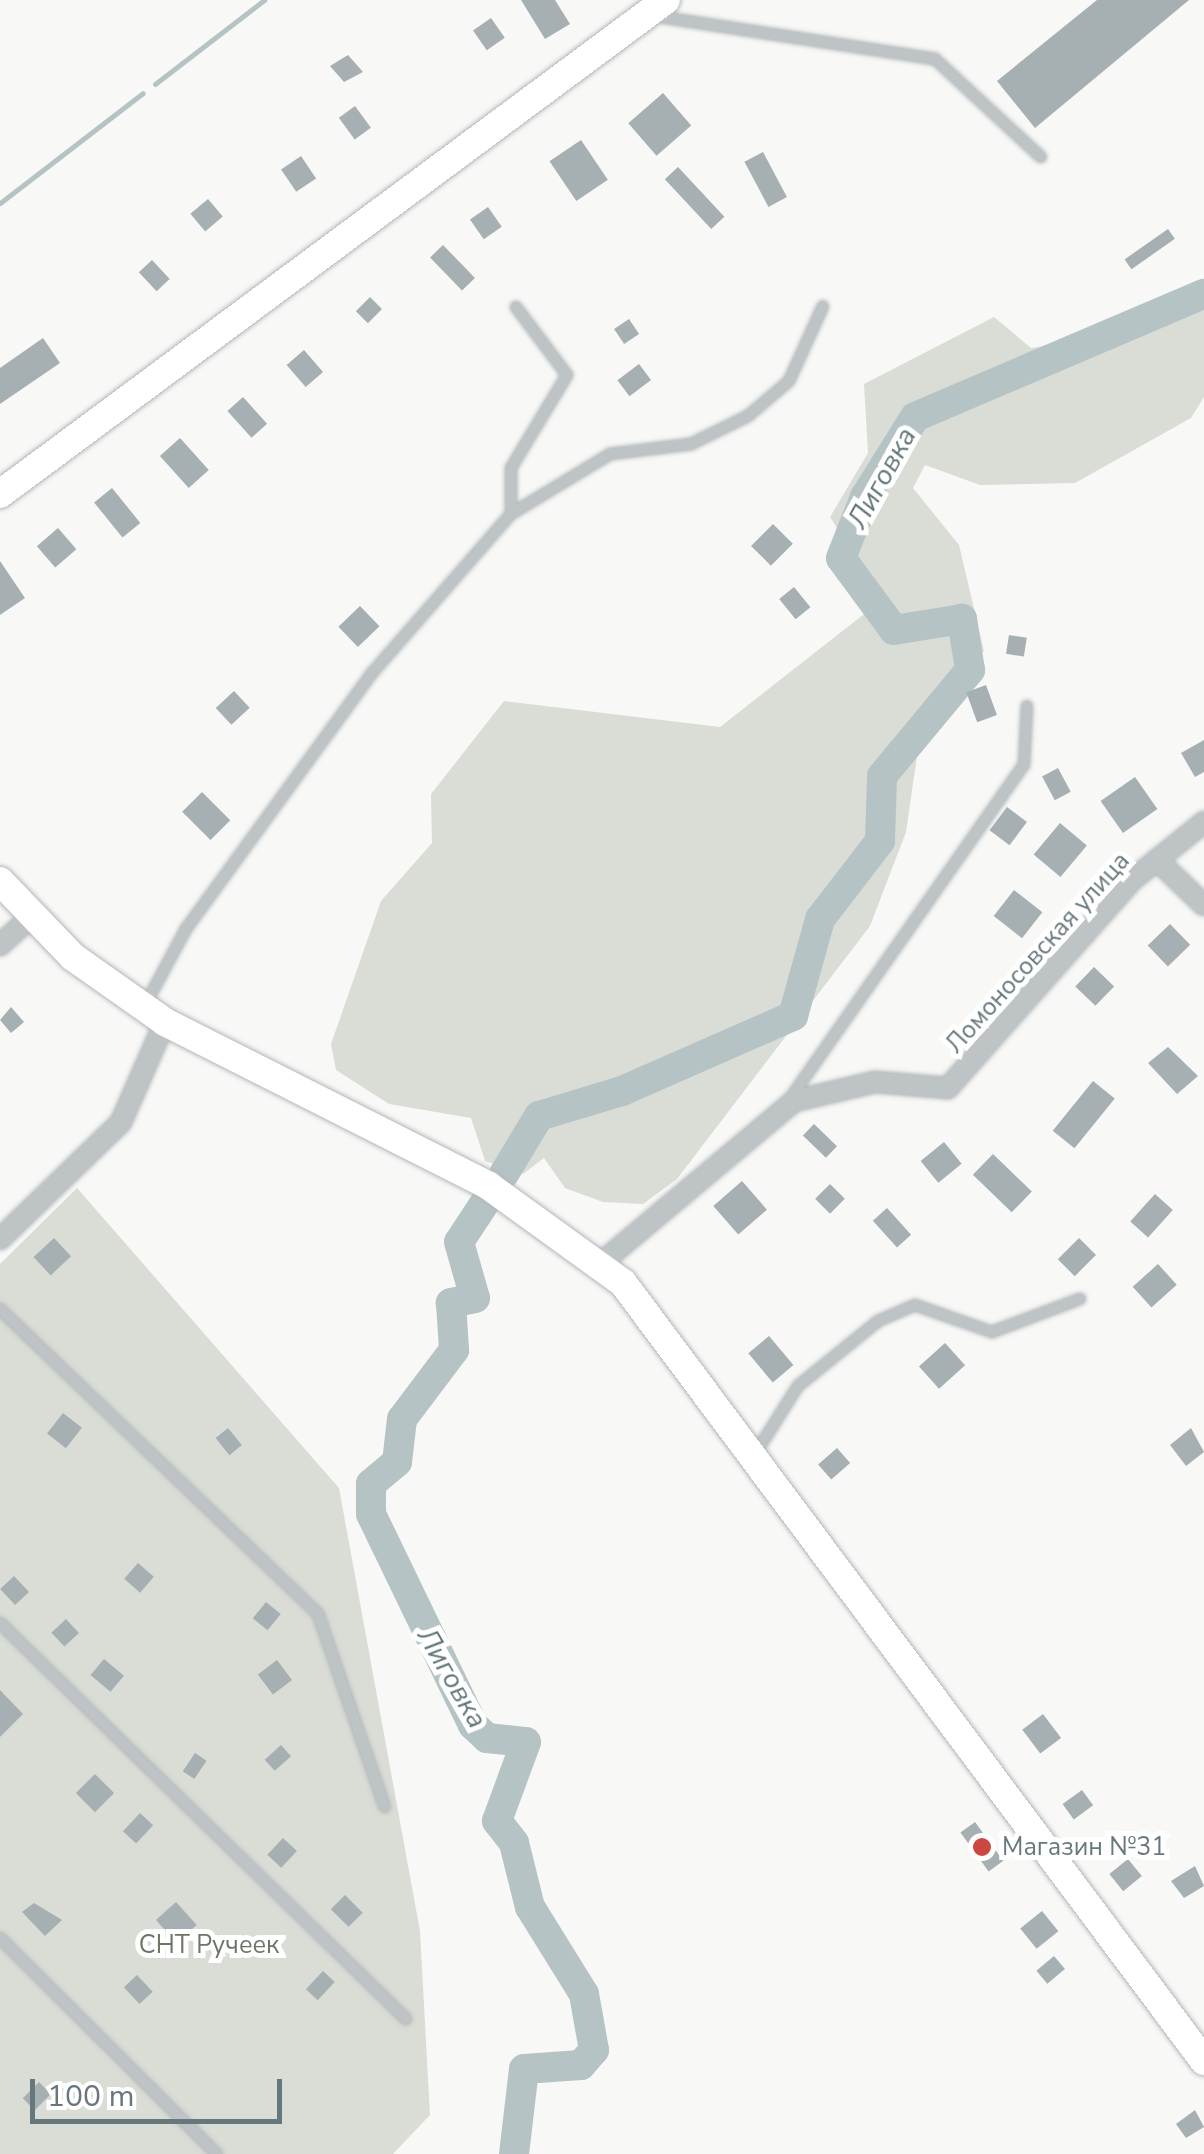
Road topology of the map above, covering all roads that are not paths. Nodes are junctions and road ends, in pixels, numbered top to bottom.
1 (655, 8) edge
2 (1041, 158) dead end
3 (823, 306) dead end
4 (516, 307) dead end
5 (0, 494) edge
6 (511, 514) junction
7 (1026, 706) dead end
8 (1204, 822) edge
9 (1157, 860) junction
10 (0, 881) edge
11 (1204, 905) edge
12 (32, 916) junction
13 (0, 945) edge
14 (154, 1014) junction
15 (784, 1110) junction
16 (0, 1239) edge
17 (600, 1264) junction
18 (1080, 1298) dead end
19 (0, 1309) edge
20 (756, 1454) junction
21 (0, 1624) edge
22 (386, 1807) dead end
23 (0, 1938) edge
24 (406, 2019) dead end
25 (1203, 2059) edge
26 (218, 2154) edge

1 - 2 lane
1 - 5 main road
3 - 6 lane
4 - 6 lane
6 - 14 lane
7 - 15 lane
8 - 9 street, Ломоносовская улица
9 - 11 street
9 - 15 street, Ломоносовская улица
10 - 12 main road
12 - 13 street
12 - 14 main road
14 - 16 street
14 - 17 main road
15 - 17 street, Ломоносовская улица
17 - 20 main road
18 - 20 lane
19 - 22 lane
20 - 25 main road
21 - 24 lane
23 - 26 lane

